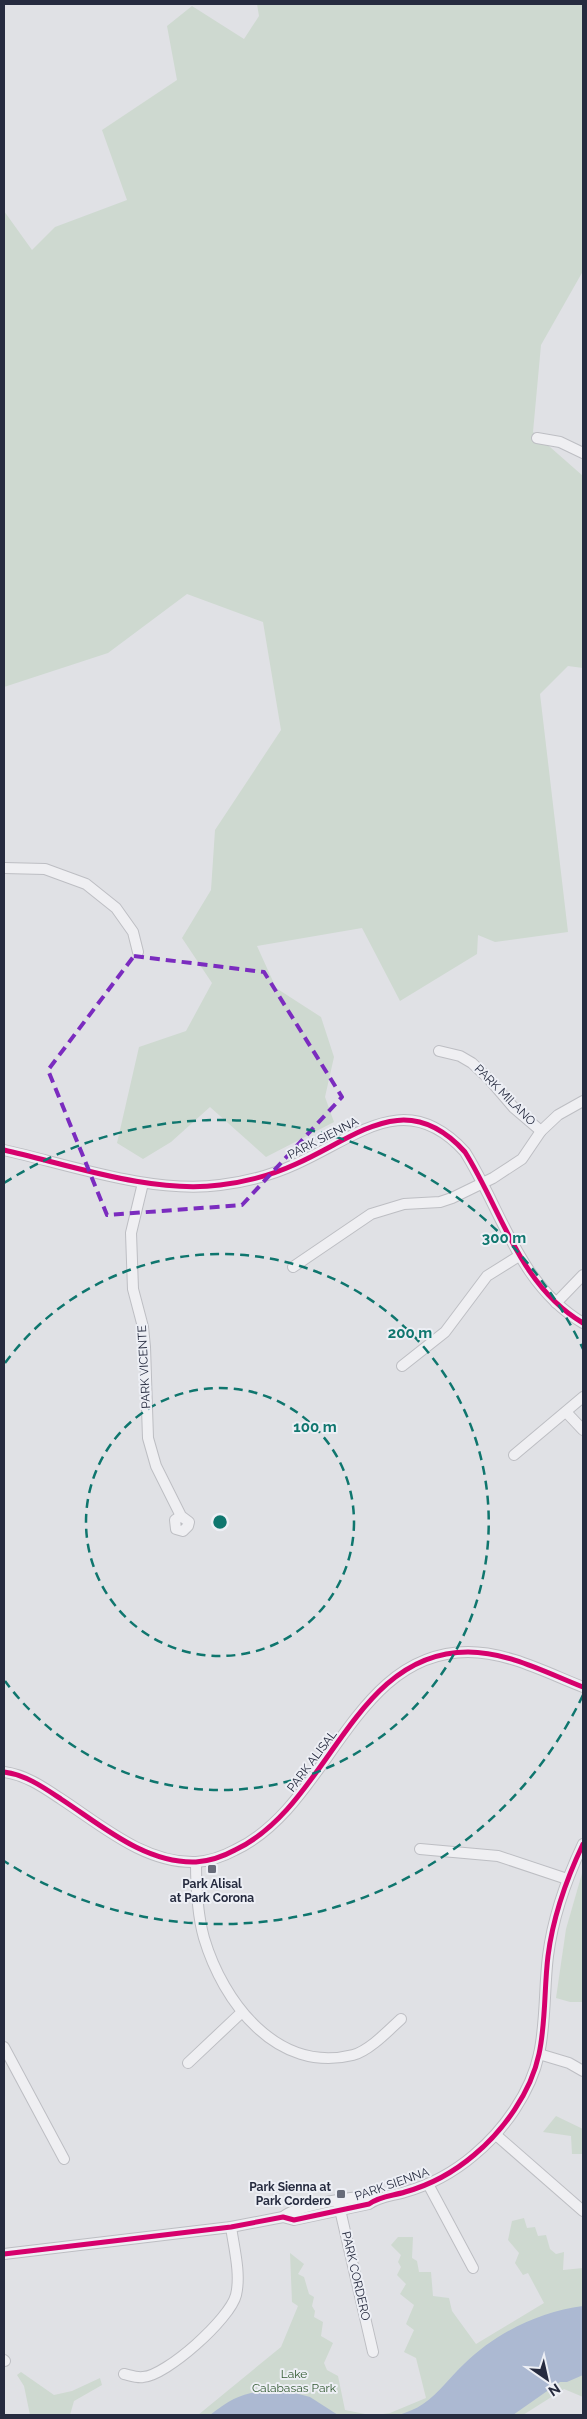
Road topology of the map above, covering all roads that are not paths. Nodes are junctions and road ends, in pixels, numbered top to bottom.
1 (537, 438) dead end
2 (583, 453) edge
3 (4, 868) edge
4 (138, 952) dead end
5 (439, 1051) dead end
6 (583, 1101) edge
7 (541, 1131) junction
8 (4, 1150) edge
9 (143, 1183) junction
10 (483, 1184) junction
11 (519, 1256) junction
12 (293, 1267) dead end
13 (583, 1275) edge
14 (556, 1303) junction
15 (583, 1323) edge
16 (402, 1366) dead end
17 (583, 1397) edge
18 (566, 1412) junction
19 (583, 1430) edge
20 (514, 1455) dead end
21 (181, 1516) dead end
22 (583, 1687) edge
23 (4, 1772) edge
24 (583, 1844) edge
25 (420, 1849) dead end
26 (196, 1862) junction
27 (567, 1879) junction
28 (242, 2013) junction
29 (401, 2019) dead end
30 (4, 2047) edge
31 (539, 2054) junction
32 (188, 2063) dead end
33 (583, 2071) edge
34 (496, 2134) junction
35 (64, 2159) dead end
36 (428, 2184) junction
37 (339, 2206) junction
38 (583, 2211) edge
39 (231, 2226) junction
40 (4, 2254) edge
41 (473, 2268) dead end
42 (373, 2352) dead end
43 (124, 2374) dead end

1 - 2 street
3 - 4 street
5 - 7 street, PARK MILANO
6 - 7 street
7 - 10 street
8 - 9 street, PARK SIENNA
9 - 10 street, PARK SIENNA
9 - 21 street, PARK VICENTE
10 - 11 street, PARK SIENNA
10 - 12 street
11 - 14 street, PARK SIENNA
11 - 16 street
13 - 14 street
14 - 15 street, PARK SIENNA
17 - 18 street
18 - 19 street
18 - 20 street
22 - 26 street, PARK ALISAL
23 - 26 street, PARK ALISAL
24 - 27 street, PARK SIENNA
25 - 27 street
26 - 28 street
27 - 31 street, PARK SIENNA
28 - 29 street
28 - 32 street
30 - 35 street
31 - 33 street
31 - 34 street, PARK SIENNA
34 - 36 street, PARK SIENNA
34 - 38 street
36 - 37 street, PARK SIENNA
36 - 41 street
37 - 39 street, PARK SIENNA
37 - 42 street, PARK CORDERO
39 - 40 street, PARK SIENNA
39 - 43 street

